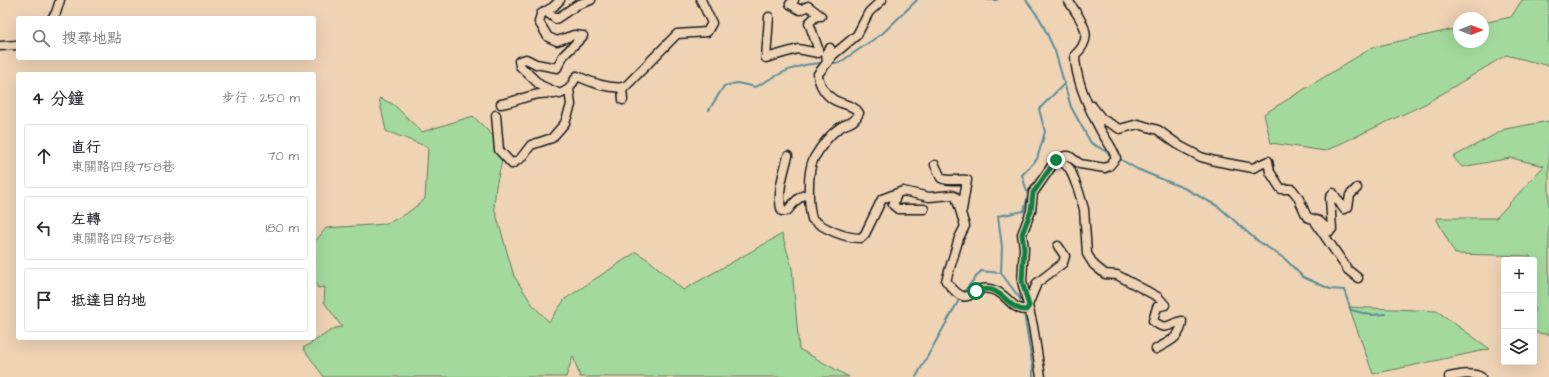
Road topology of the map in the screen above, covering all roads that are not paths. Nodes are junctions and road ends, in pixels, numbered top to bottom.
1 (60, 0) edge
2 (560, 0) edge
3 (591, 0) edge
4 (701, 0) edge
5 (794, 0) edge
6 (882, 0) edge
7 (1068, 0) edge
8 (546, 11) junction
9 (54, 16) edge
10 (769, 17) dead end
11 (16, 45) edge
12 (0, 46) edge
13 (830, 48) dead end
14 (818, 53) junction
15 (827, 63) junction
16 (622, 87) junction
17 (569, 89) junction
18 (560, 94) junction
19 (623, 100) dead end
20 (1088, 102) junction
21 (501, 104) dead end
22 (496, 116) dead end
23 (788, 156) dead end
24 (1059, 159) junction
25 (936, 165) dead end
26 (1357, 188) dead end
27 (809, 194) junction
28 (897, 194) junction
29 (924, 209) dead end
30 (961, 213) junction
31 (1307, 217) junction
32 (1058, 246) dead end
33 (1358, 278) dead end
34 (1029, 306) junction
35 (1156, 349) dead end
36 (1041, 377) edge
37 (1449, 377) edge
38 (1481, 377) edge

1 - 9 street
2 - 8 street
3 - 8 street
4 - 16 street
5 - 14 street
6 - 15 street
7 - 20 street
8 - 18 street
10 - 14 street
11 - 12 street
13 - 15 street
14 - 15 street
15 - 27 street
16 - 17 street
16 - 19 street
17 - 18 street
17 - 22 street
18 - 21 street
20 - 24 street
20 - 31 street
23 - 27 street
24 - 34 street
24 - 35 street
25 - 30 street
26 - 31 street
27 - 28 street
28 - 29 street
28 - 30 street
30 - 34 street
31 - 33 street
32 - 34 street
34 - 36 street
37 - 38 street

